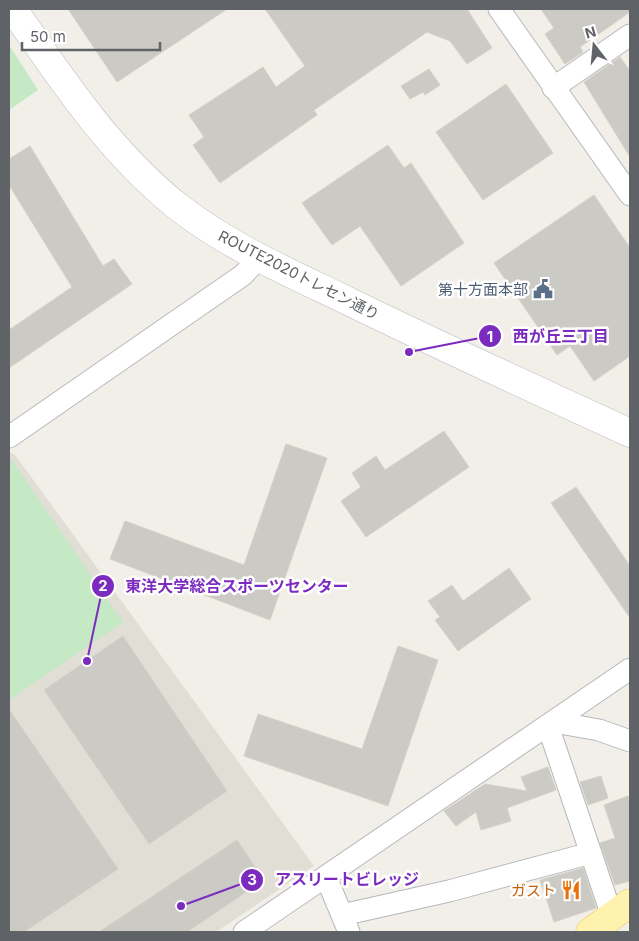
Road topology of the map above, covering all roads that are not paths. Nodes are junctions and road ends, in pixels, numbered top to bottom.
1 (13, 9) edge
2 (499, 9) edge
3 (630, 35) edge
4 (552, 88) junction
5 (629, 190) edge
6 (260, 257) junction
7 (630, 433) edge
8 (9, 437) edge
9 (630, 668) edge
10 (551, 724) junction
11 (630, 741) edge
12 (591, 853) junction
13 (326, 878) junction
14 (623, 919) edge
15 (346, 924) edge
16 (246, 932) edge
17 (590, 932) edge

1 - 6 main road, ROUTE2020トレセン通り
2 - 4 street
3 - 4 street
4 - 5 street
6 - 7 main road, ROUTE2020トレセン通り
6 - 8 street
9 - 10 street
10 - 11 street
10 - 12 street
10 - 13 street
12 - 14 street
12 - 15 street
13 - 15 street
13 - 16 street
14 - 17 main road

